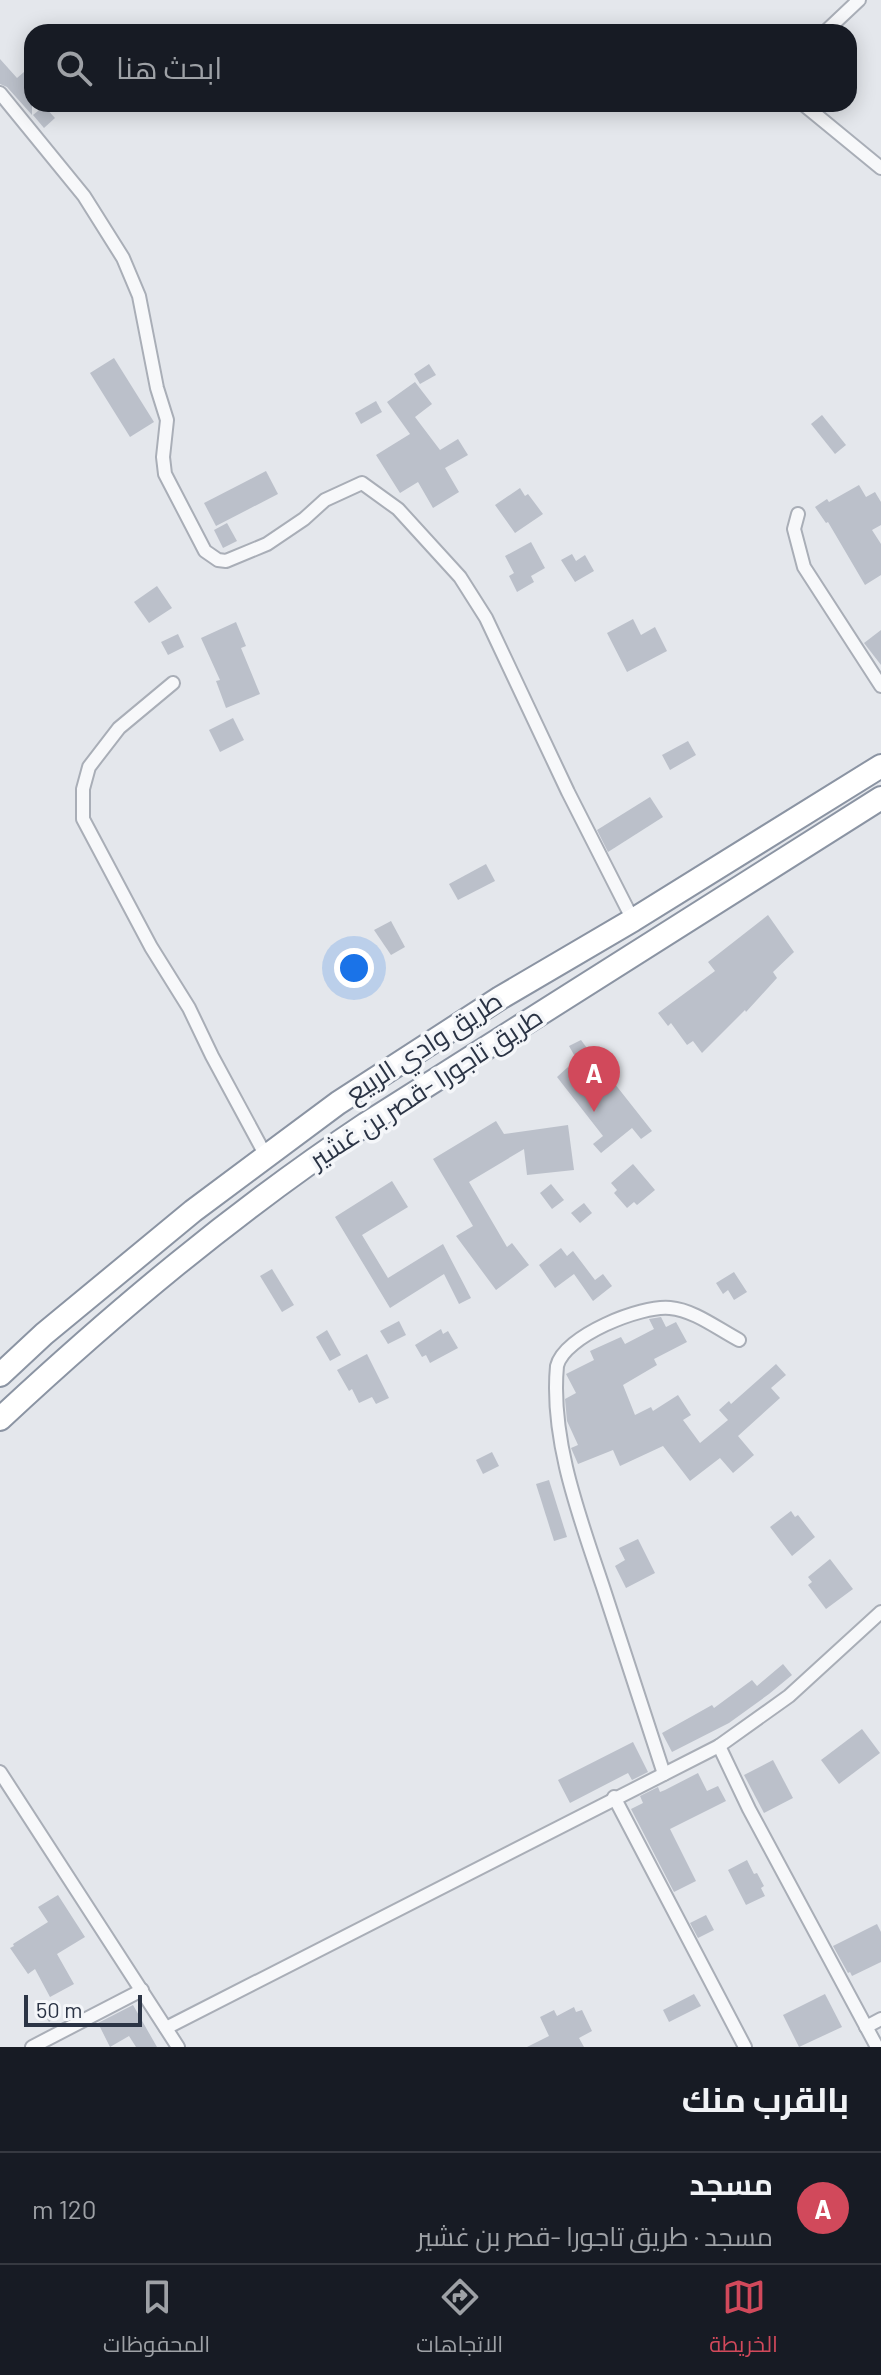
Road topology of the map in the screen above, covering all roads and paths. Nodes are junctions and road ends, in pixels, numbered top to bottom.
1 (859, 0) edge
2 (834, 24) edge
3 (0, 93) edge
4 (813, 112) edge
5 (881, 168) edge
6 (798, 514) dead end
7 (173, 683) dead end
8 (881, 686) edge
9 (881, 766) edge
10 (881, 798) edge
11 (633, 920) junction
12 (266, 1156) junction
13 (739, 1340) dead end
14 (0, 1375) edge
15 (0, 1419) edge
16 (881, 1612) edge
17 (719, 1746) junction
18 (0, 1772) edge
19 (664, 1774) junction
20 (614, 1797) junction
21 (142, 1990) junction
22 (881, 2019) edge
23 (866, 2027) junction
24 (166, 2028) junction
25 (32, 2047) edge
26 (178, 2047) edge
27 (745, 2047) edge
28 (877, 2047) edge

1 - 2 street
3 - 11 street
4 - 5 street
6 - 8 street
7 - 12 street
9 - 11 highway, طريق وادي الربيع
10 - 15 highway, طريق تاجورا -قصر بن غشير
11 - 12 highway, طريق وادي الربيع
12 - 14 highway, طريق وادي الربيع
13 - 19 street
16 - 17 street
17 - 19 street
17 - 23 street
18 - 21 street
19 - 20 street
20 - 24 street
20 - 27 street
21 - 24 street
21 - 25 street
22 - 23 street
23 - 28 street
24 - 26 street

